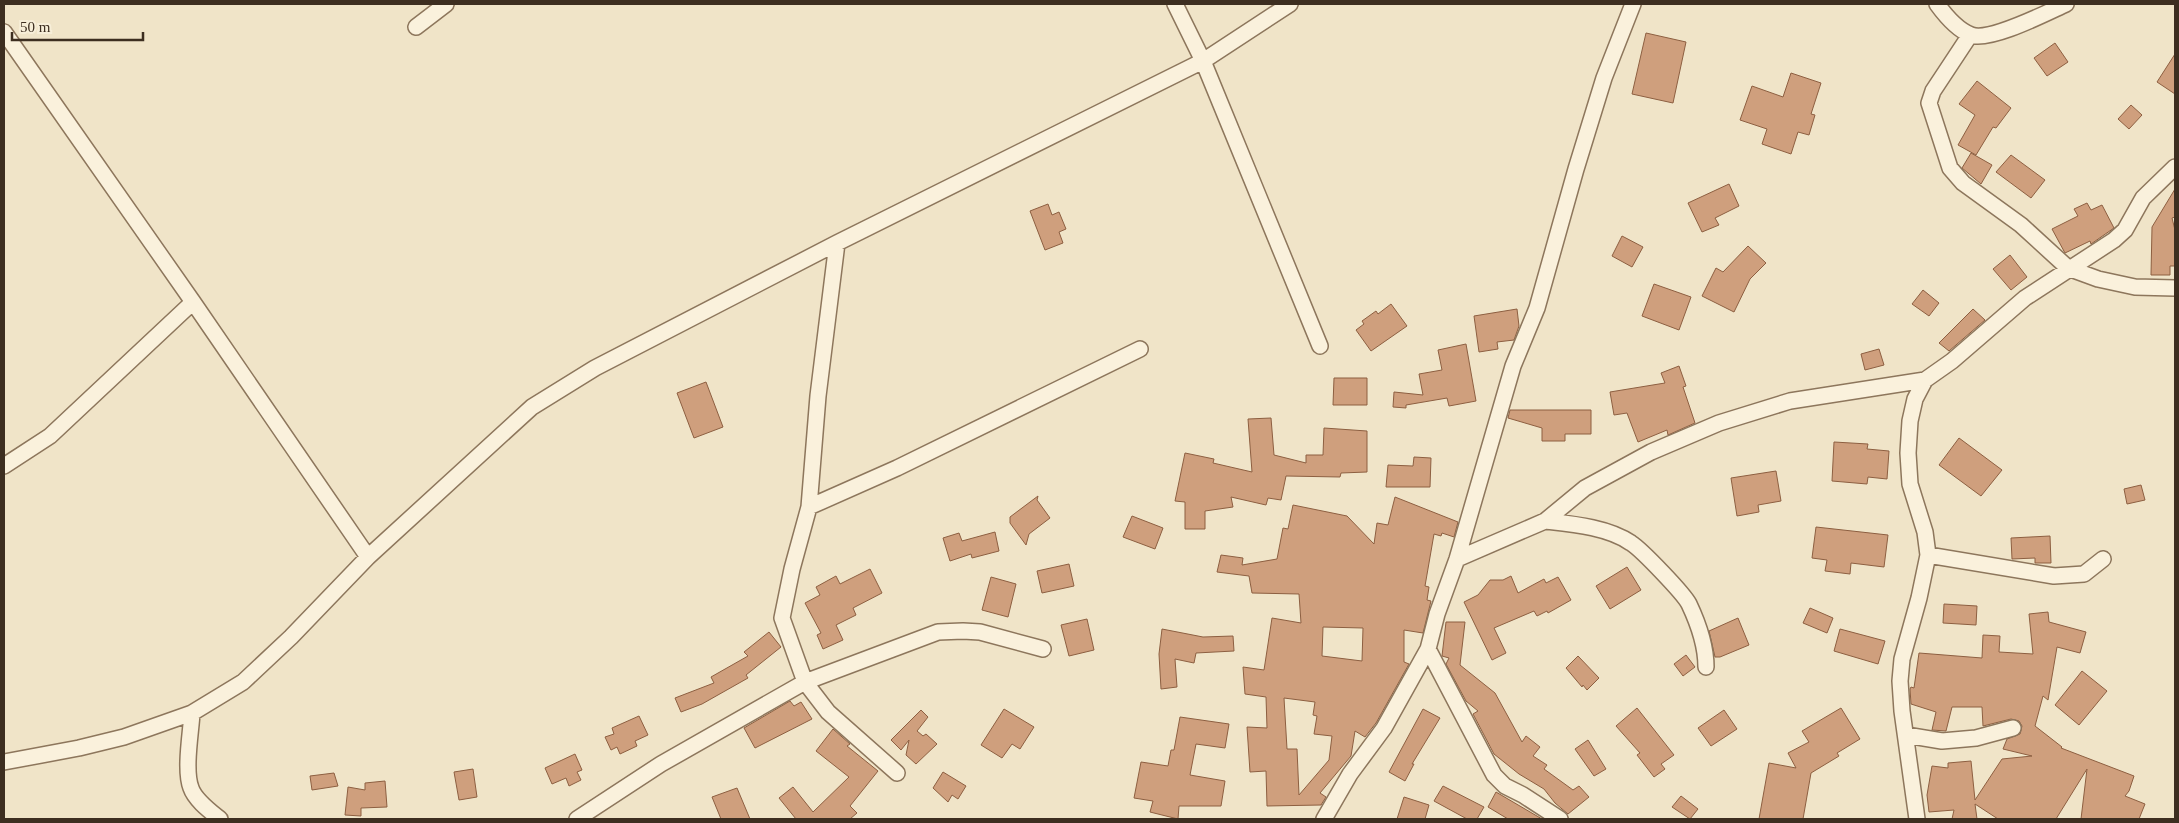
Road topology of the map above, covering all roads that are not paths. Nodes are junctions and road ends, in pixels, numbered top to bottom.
1 (446, 4) edge
2 (1175, 4) edge
3 (1290, 4) edge
4 (1633, 4) edge
5 (1937, 4) edge
6 (2066, 4) edge
7 (416, 27) dead end
8 (4, 32) edge
9 (1970, 35) junction
10 (1203, 61) junction
11 (2175, 167) edge
12 (837, 242) junction
13 (2068, 268) junction
14 (2175, 288) edge
15 (193, 302) junction
16 (1320, 346) dead end
17 (1140, 349) dead end
18 (1925, 380) junction
19 (4, 466) edge
20 (809, 507) junction
21 (1546, 521) junction
22 (1928, 555) junction
23 (368, 557) junction
24 (1457, 559) junction
25 (2103, 559) dead end
26 (1043, 649) dead end
27 (1428, 649) junction
28 (1706, 667) dead end
29 (805, 682) junction
30 (192, 713) junction
31 (2013, 728) dead end
32 (1906, 735) junction
33 (4, 762) edge
34 (897, 773) dead end
35 (220, 819) edge
36 (577, 819) edge
37 (1324, 819) edge
38 (1560, 819) edge
39 (1917, 819) edge

1 - 7 street
2 - 10 street
3 - 10 street
4 - 24 street
5 - 9 street
6 - 9 street
8 - 15 street
9 - 13 street
10 - 12 street
10 - 16 street
11 - 13 street
12 - 20 street
12 - 23 street
13 - 14 street
13 - 18 street
15 - 19 street
15 - 23 street
17 - 20 street
18 - 21 street
18 - 22 street
20 - 29 street
21 - 24 street
21 - 28 street
22 - 25 street
22 - 32 street
23 - 30 street
24 - 27 street
26 - 29 street
27 - 37 street
27 - 38 street
29 - 34 street
29 - 36 street
30 - 33 street
30 - 35 street
31 - 32 street
32 - 39 street

